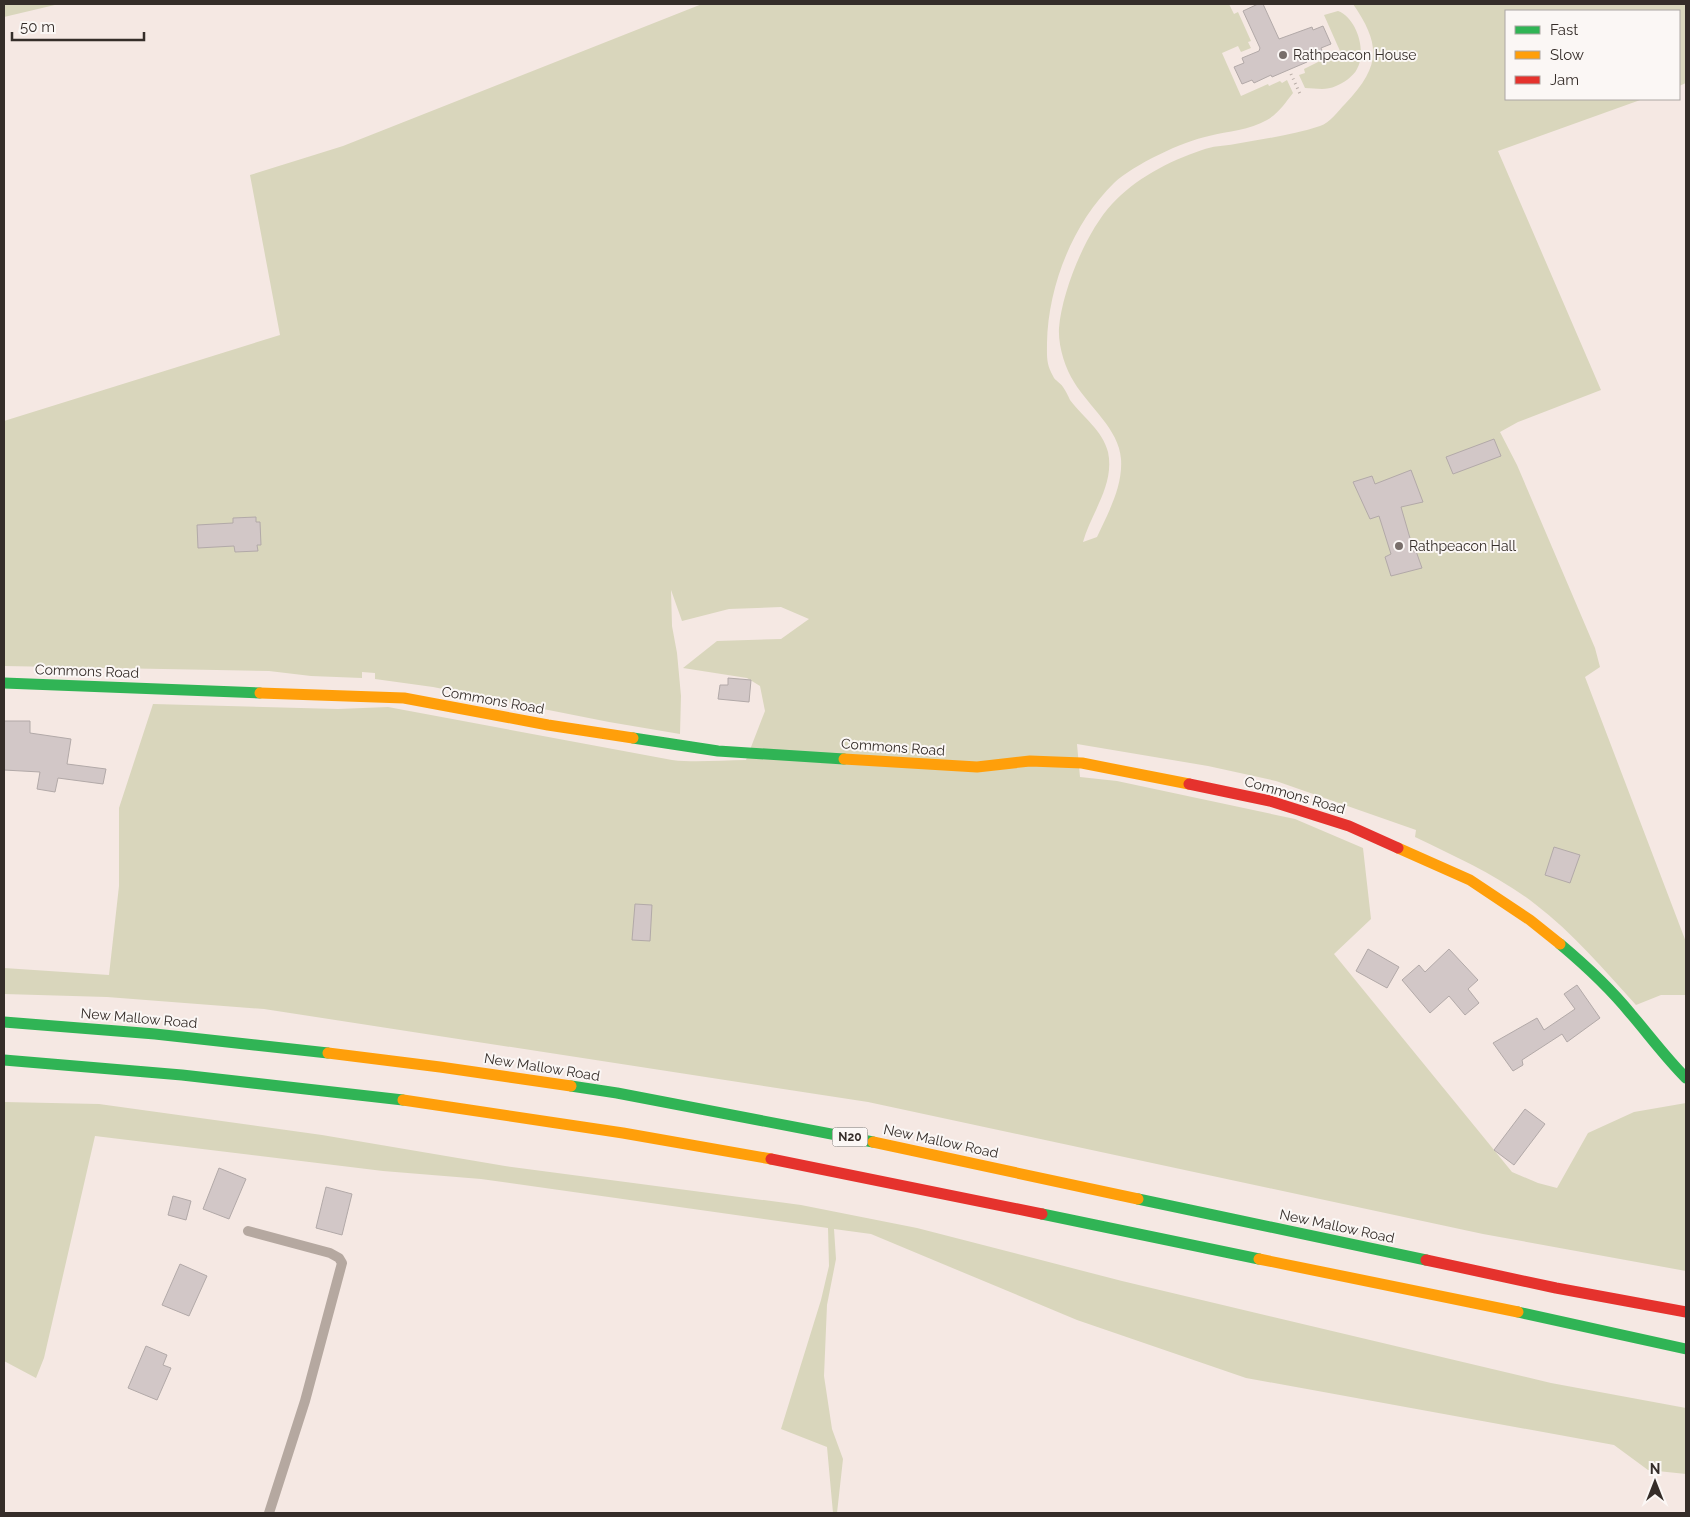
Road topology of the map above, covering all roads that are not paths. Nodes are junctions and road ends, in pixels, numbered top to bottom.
1 (4, 683) edge
2 (4, 1022) edge
3 (4, 1060) edge
4 (1686, 1078) edge
5 (248, 1231) dead end
6 (1686, 1312) edge
7 (1686, 1350) edge
8 (269, 1513) edge

1 - 4 main road, Commons Road
2 - 6 main road, New Mallow Road / N20
3 - 7 main road
5 - 8 lane

